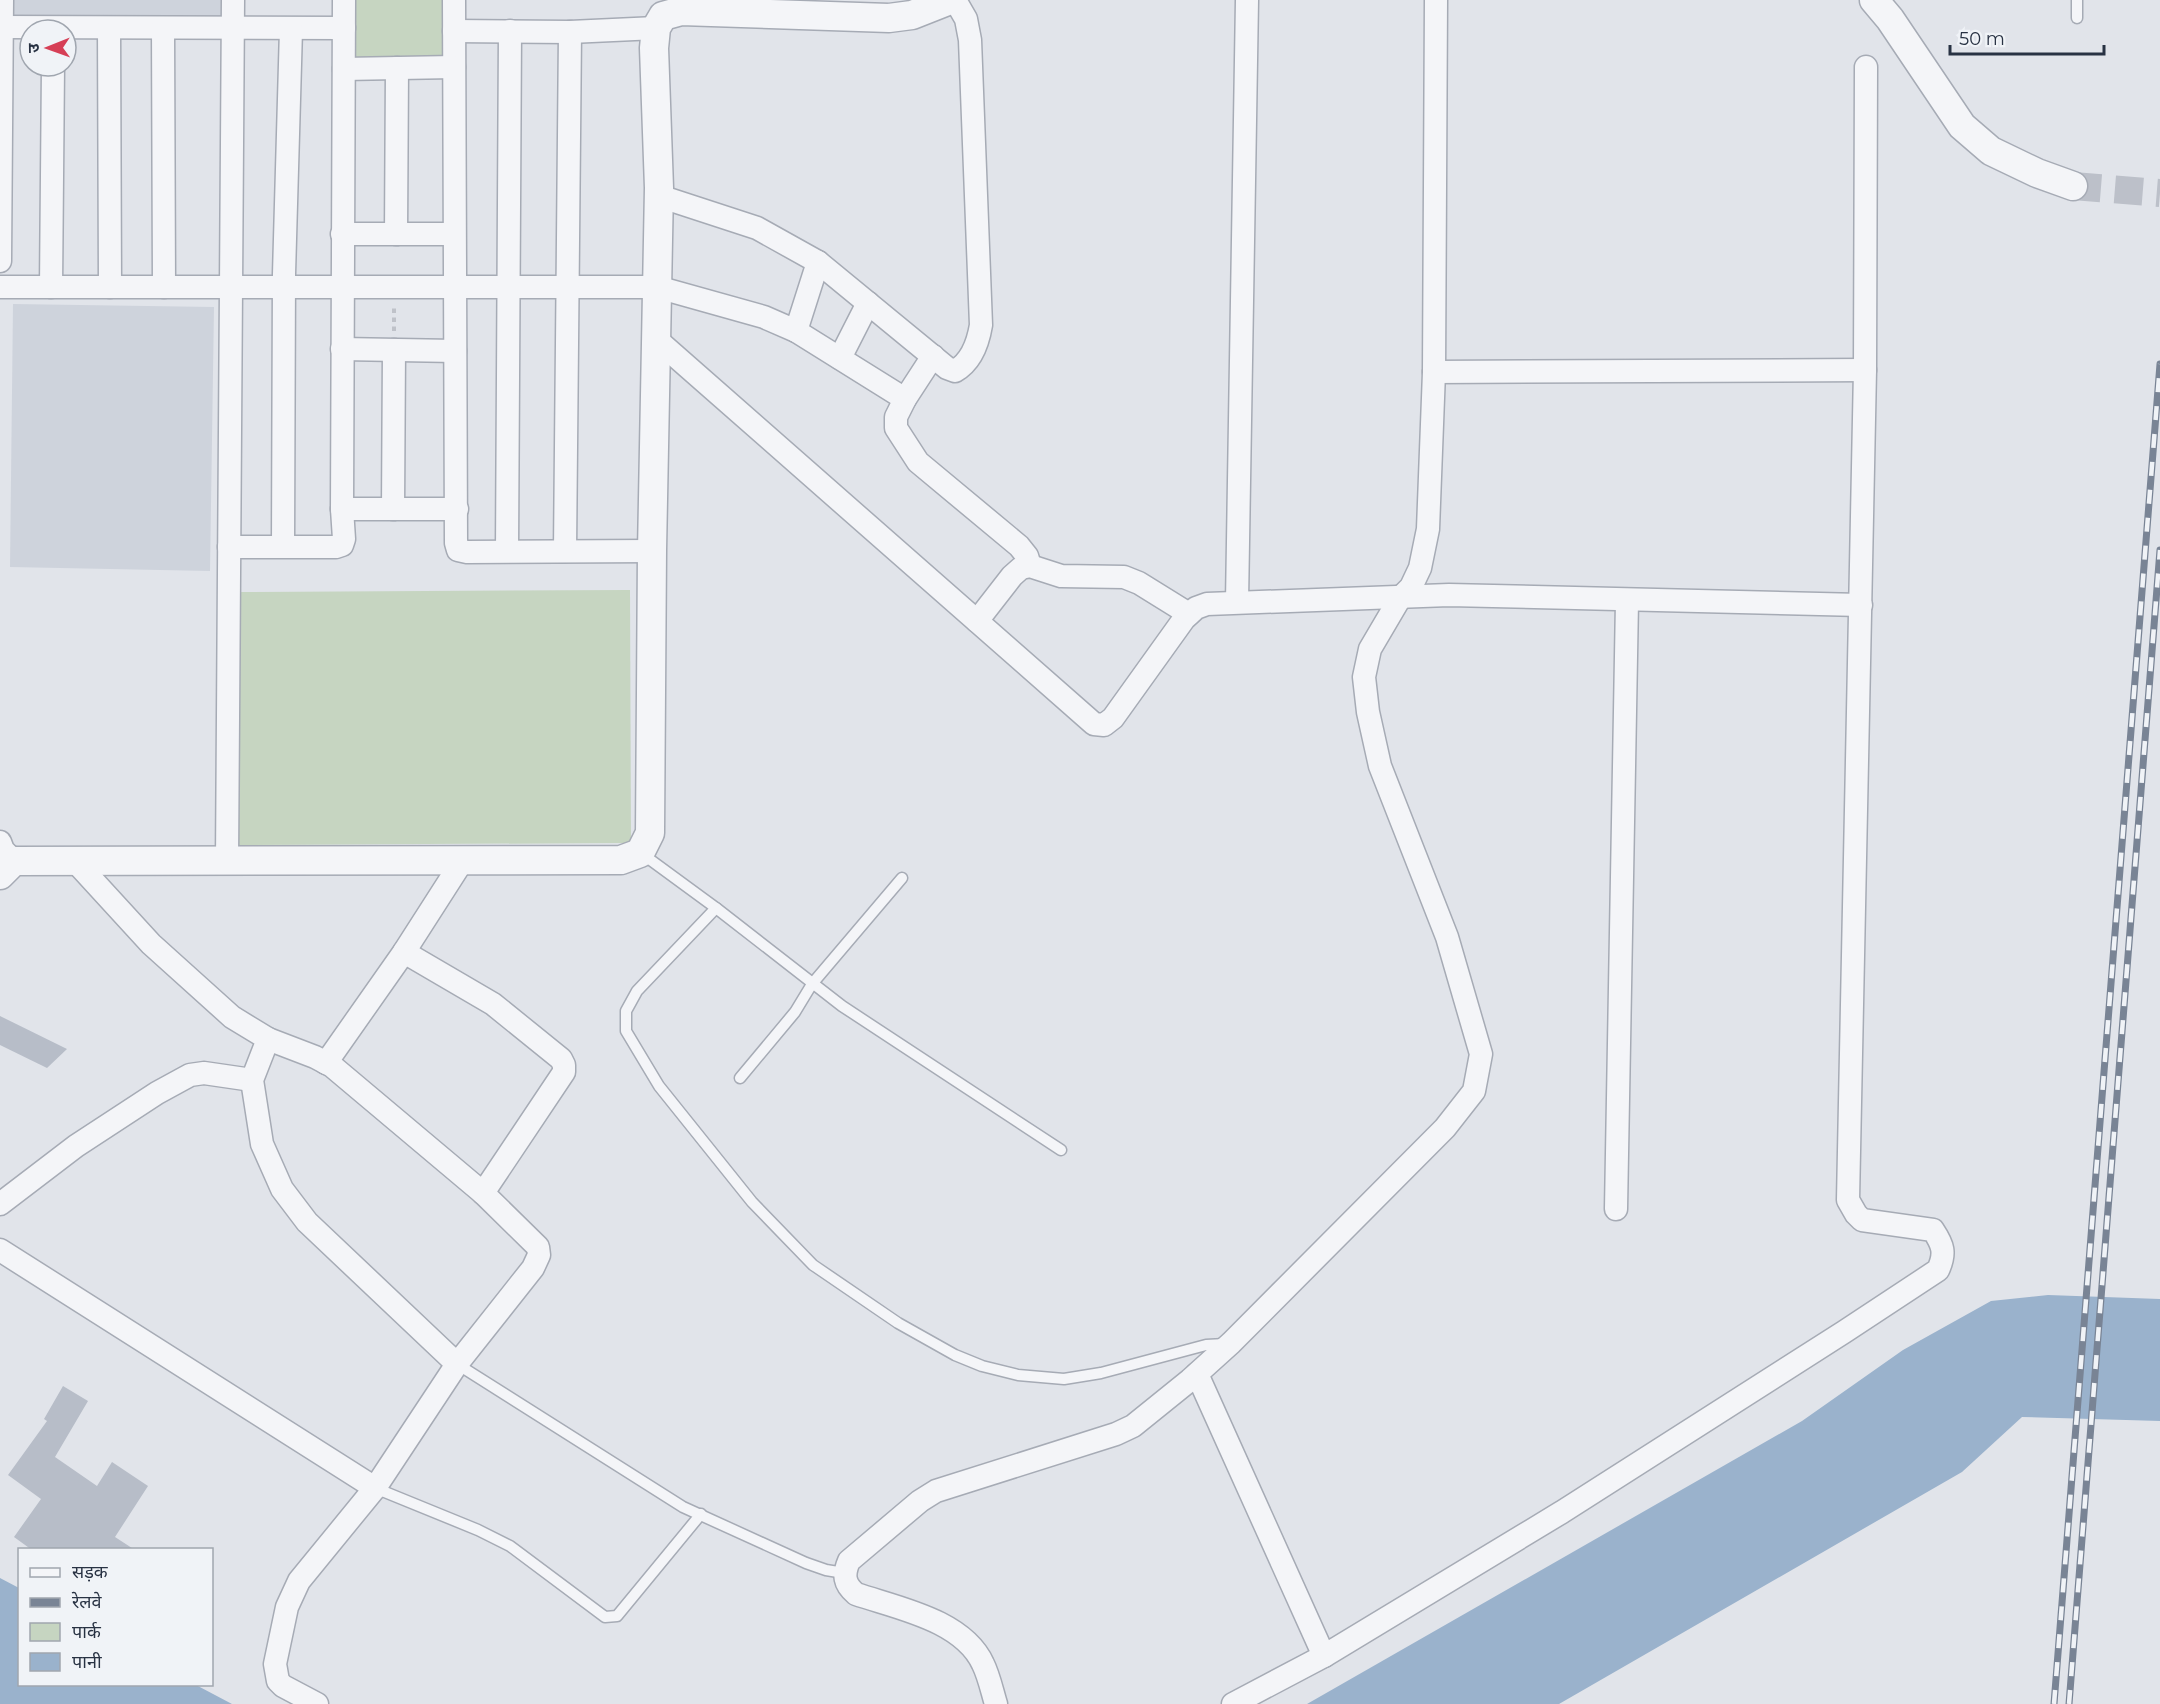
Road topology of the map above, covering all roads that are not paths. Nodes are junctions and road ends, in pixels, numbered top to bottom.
1 (2, 0) edge
2 (233, 0) edge
3 (344, 0) edge
4 (454, 0) edge
5 (950, 0) edge
6 (955, 0) edge
7 (1246, 0) edge
8 (1436, 0) edge
9 (1874, 0) edge
10 (2077, 0) edge
11 (660, 15) edge
12 (2077, 18) dead end
13 (1, 27) edge
14 (18, 28) edge
15 (109, 28) junction
16 (164, 28) junction
17 (233, 28) junction
18 (291, 28) junction
19 (344, 28) junction
20 (78, 29) edge
21 (454, 31) junction
22 (510, 31) junction
23 (570, 32) junction
24 (454, 66) junction
25 (1866, 67) dead end
26 (397, 68) junction
27 (344, 69) junction
28 (53, 78) edge
29 (2073, 186) tunnel mouth
30 (659, 196) junction
31 (342, 234) junction
32 (396, 234) junction
33 (454, 234) junction
34 (0, 261) edge
35 (818, 262) junction
36 (110, 286) junction
37 (0, 287) edge
38 (51, 287) junction
39 (164, 287) junction
40 (231, 287) junction
41 (284, 287) junction
42 (342, 287) junction
43 (454, 287) junction
44 (507, 287) junction
45 (567, 287) junction
46 (657, 287) junction
47 (868, 303) junction
48 (796, 331) junction
49 (656, 339) junction
50 (342, 349) junction
51 (394, 350) junction
52 (455, 351) junction
53 (933, 356) junction
54 (840, 358) junction
55 (1865, 370) junction
56 (1434, 372) junction
57 (905, 399) junction
58 (342, 509) junction
59 (393, 509) junction
60 (458, 509) junction
61 (283, 546) junction
62 (229, 547) junction
63 (507, 550) junction
64 (565, 551) junction
65 (652, 551) junction
66 (1030, 566) junction
67 (1400, 598) junction
68 (1627, 601) junction
69 (1237, 602) junction
70 (1861, 605) junction
71 (1189, 614) junction
72 (977, 621) junction
73 (640, 853) junction
74 (5, 859) edge
75 (74, 860) junction
76 (463, 860) junction
77 (227, 861) junction
78 (902, 878) dead end
79 (716, 908) junction
80 (404, 952) junction
81 (812, 984) junction
82 (268, 1039) junction
83 (326, 1063) junction
84 (740, 1078) dead end
85 (252, 1080) junction
86 (1061, 1149) dead end
87 (483, 1193) junction
88 (0, 1203) edge
89 (1616, 1209) dead end
90 (0, 1250) edge
91 (1231, 1343) junction
92 (457, 1364) junction
93 (1197, 1374) junction
94 (375, 1488) junction
95 (700, 1514) junction
96 (844, 1573) junction
97 (1324, 1656) junction
98 (317, 1704) edge
99 (996, 1704) edge
100 (1233, 1704) edge

1 - 13 street
2 - 17 street
3 - 19 street
4 - 21 street
5 - 11 street
6 - 53 street
7 - 69 street
8 - 56 street
9 - 29 street
10 - 12 lane
11 - 23 street
11 - 30 street
13 - 14 street
13 - 34 street
15 - 16 street
15 - 20 street
15 - 36 street
16 - 17 street
16 - 39 street
17 - 18 street
17 - 40 street
18 - 19 street
18 - 41 street
19 - 27 street
21 - 22 street
21 - 24 street
22 - 23 street
22 - 44 street
23 - 45 street
24 - 26 street
24 - 33 street
25 - 55 street
26 - 27 street
26 - 32 street
27 - 31 street
28 - 38 street
30 - 35 street
30 - 46 street
31 - 32 street
31 - 42 street
32 - 33 street
33 - 43 street
35 - 47 street
35 - 48 street
36 - 38 street
36 - 39 street
37 - 38 street
39 - 40 street
40 - 41 street
40 - 62 street
41 - 42 street
41 - 61 street
42 - 43 street
42 - 50 street
43 - 44 street
43 - 52 street
44 - 45 street
44 - 63 street
45 - 46 street
45 - 64 street
46 - 48 street
46 - 49 street
47 - 53 street
47 - 54 street
48 - 54 street
49 - 65 street
49 - 72 street
50 - 51 street
50 - 58 street
51 - 52 street
51 - 59 street
52 - 60 street
53 - 57 street
54 - 57 street
55 - 56 street
55 - 70 street
56 - 67 street
57 - 66 street
58 - 59 street
58 - 61 street
59 - 60 street
60 - 63 street
61 - 62 street
62 - 77 street
63 - 64 street
64 - 65 street
65 - 73 street
66 - 71 street
66 - 72 street
67 - 68 street
67 - 69 street
67 - 91 street
68 - 70 street
68 - 89 street
69 - 71 street
70 - 97 street
71 - 72 street
73 - 76 street
73 - 79 lane
74 - 75 street
75 - 77 street
75 - 82 street
76 - 77 street
76 - 80 street
78 - 81 lane
79 - 81 lane
79 - 91 lane
80 - 83 street
80 - 87 street
81 - 84 lane
81 - 86 lane
82 - 83 street
82 - 85 street
83 - 87 street
85 - 88 street
85 - 92 street
87 - 92 street
90 - 94 street
91 - 93 street
92 - 94 street
92 - 95 lane
93 - 96 street
93 - 97 street
94 - 95 lane
94 - 98 street
95 - 96 lane
96 - 99 street
97 - 100 street

